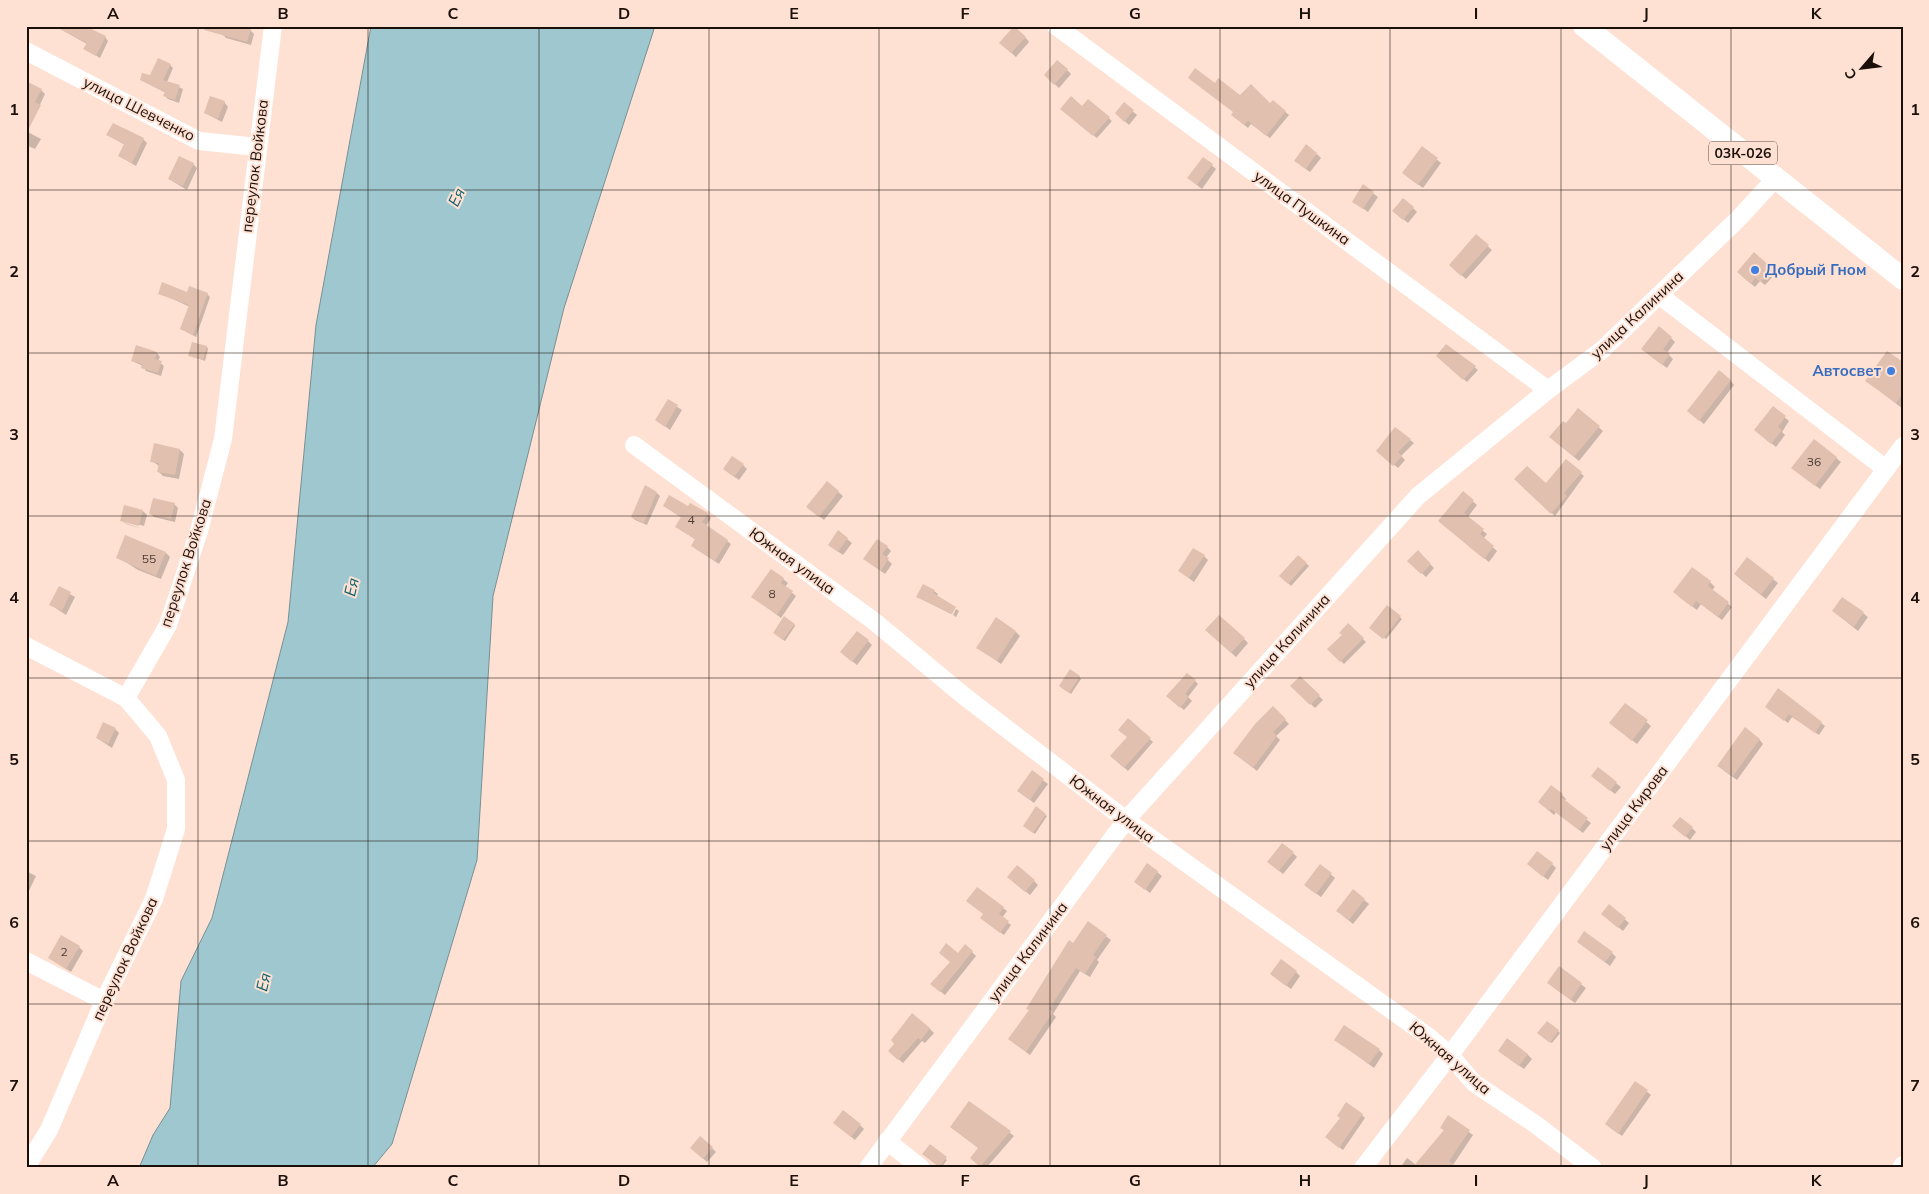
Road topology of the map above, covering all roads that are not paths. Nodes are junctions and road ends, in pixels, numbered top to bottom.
1 (273, 26) edge
2 (1056, 26) edge
3 (1584, 26) edge
4 (26, 51) edge
5 (257, 147) junction
6 (1775, 179) junction
7 (1903, 279) edge
8 (1659, 295) junction
9 (1548, 390) junction
10 (634, 445) dead end
11 (1903, 446) edge
12 (1886, 469) junction
13 (26, 646) edge
14 (126, 698) junction
15 (1126, 820) junction
16 (26, 960) edge
17 (104, 1001) junction
18 (1450, 1056) junction
19 (887, 1141) junction
20 (1903, 1164) edge
21 (26, 1167) edge
22 (868, 1168) edge
23 (921, 1168) edge
24 (1363, 1168) edge
25 (1593, 1168) edge
26 (1901, 1168) edge

1 - 5 street, переулок Войкова
2 - 9 street, улица Пушкина
3 - 6 main road, 03К-026
4 - 5 street, улица Шевченко
5 - 14 street, переулок Войкова
6 - 7 main road, 03К-026
6 - 8 street, улица Калинина
8 - 9 street, улица Калинина
8 - 12 street
9 - 15 street, улица Калинина
10 - 15 street, Южная улица
11 - 12 street, улица Кирова
12 - 18 street, улица Кирова
13 - 14 street
14 - 17 street, переулок Войкова
15 - 18 street, Южная улица
15 - 19 street, улица Калинина
16 - 17 street
17 - 21 street, переулок Войкова
18 - 24 street, улица Кирова
18 - 25 street, Южная улица
19 - 22 street, улица Калинина
19 - 23 street
20 - 26 street

